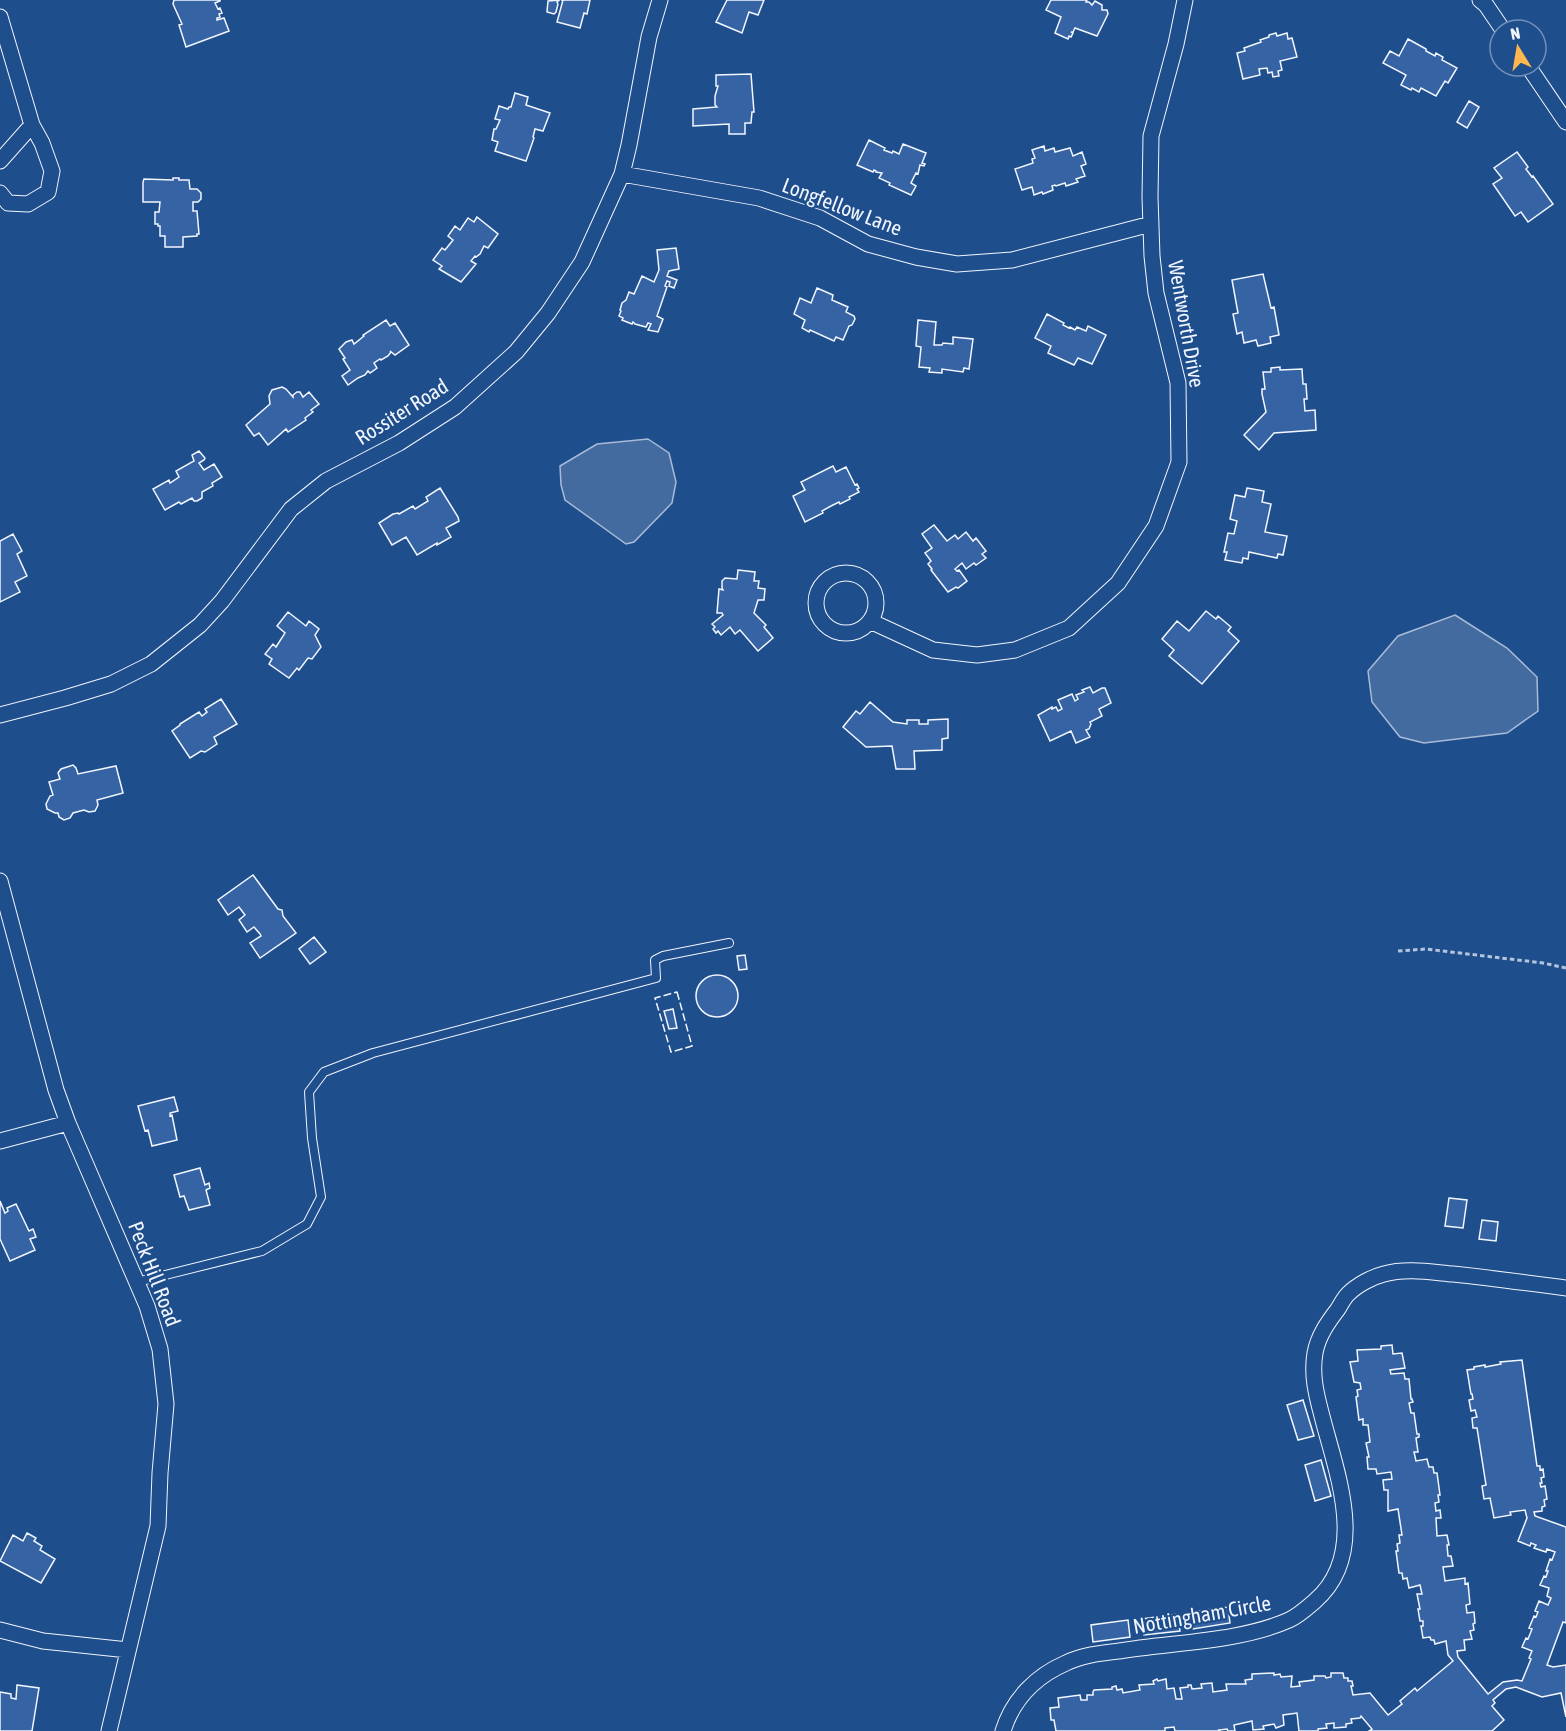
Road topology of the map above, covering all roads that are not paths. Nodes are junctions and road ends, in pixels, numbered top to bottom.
1 (660, 0) edge
2 (1185, 0) edge
3 (1480, 0) edge
4 (0, 17) edge
5 (1495, 18) edge
6 (1536, 78) edge
7 (1566, 122) edge
8 (32, 124) junction
9 (0, 161) edge
10 (622, 174) junction
11 (0, 193) edge
12 (1151, 224) junction
13 (870, 621) dead end
14 (0, 715) edge
15 (0, 881) edge
16 (729, 943) dead end
17 (68, 1123) junction
18 (0, 1141) edge
19 (137, 1282) junction
20 (1566, 1288) edge
21 (0, 1630) edge
22 (128, 1650) junction
23 (112, 1731) edge
24 (1003, 1731) edge

1 - 10 street, Rossiter Road
2 - 12 street, Wentworth Drive
3 - 5 street
4 - 8 street
6 - 7 street
8 - 9 street
8 - 11 street
10 - 12 street, Longfellow Lane
10 - 14 street, Rossiter Road
12 - 13 street, Wentworth Drive
15 - 17 street, Peck Hill Road
16 - 19 lane
17 - 18 street
17 - 19 street, Peck Hill Road
19 - 22 street, Peck Hill Road
20 - 24 street, Nottingham Circle
21 - 22 street
22 - 23 street, Peck Hill Road

